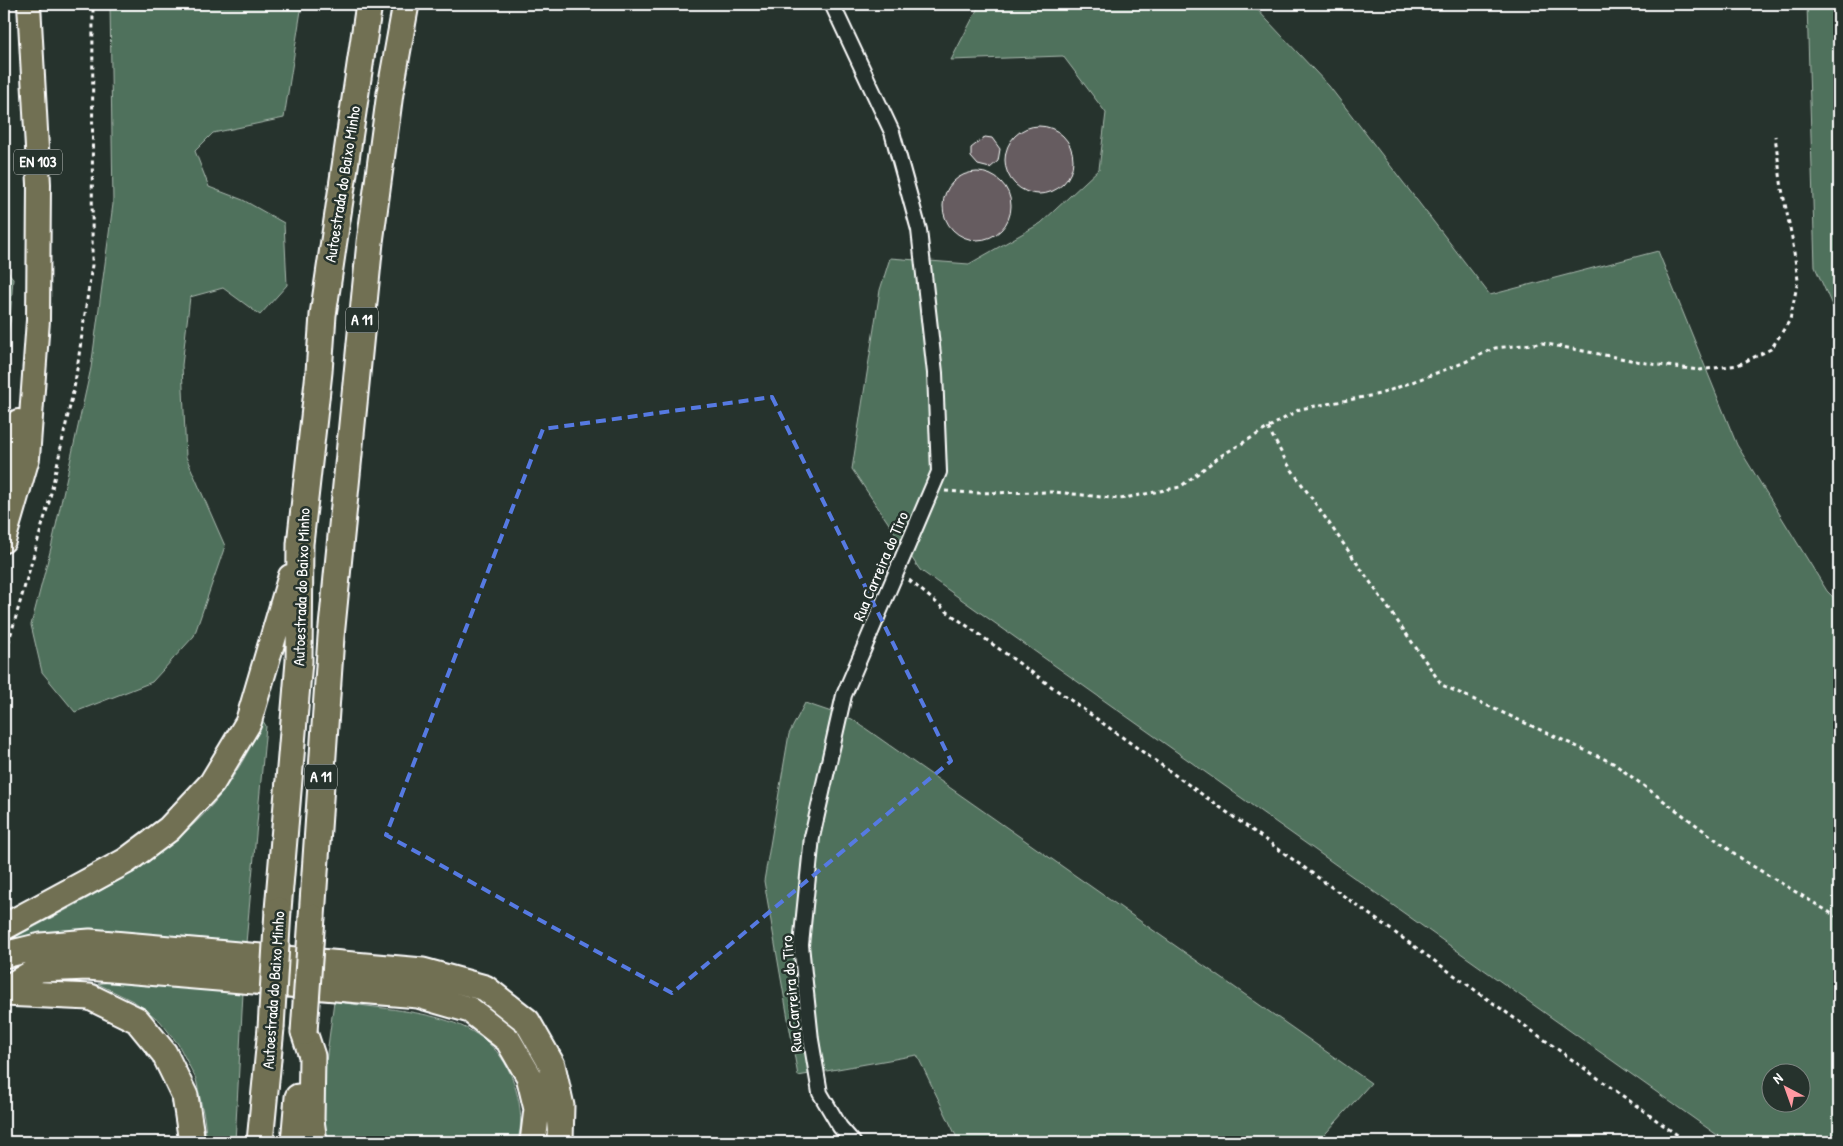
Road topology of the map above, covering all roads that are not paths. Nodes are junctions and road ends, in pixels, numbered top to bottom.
1 (29, 4) edge
2 (369, 4) edge
3 (406, 4) edge
4 (832, 4) edge
5 (38, 320) junction
6 (4, 479) edge
7 (4, 541) edge
8 (300, 544) junction
9 (4, 927) edge
10 (4, 955) edge
11 (4, 991) edge
12 (304, 1032) junction
13 (192, 1142) edge
14 (260, 1142) edge
15 (294, 1142) edge
16 (314, 1142) edge
17 (533, 1142) edge
18 (560, 1142) edge
19 (852, 1142) edge

1 - 5 main road, EN 103
2 - 8 highway, Autoestrada do Baixo Minho / A 11
3 - 12 highway, Autoestrada do Baixo Minho / A 11, bridge
4 - 19 street, Rua Carreira do Tiro
5 - 6 main road, EN 103
5 - 7 main road, EN 103
8 - 9 highway
8 - 14 highway, Autoestrada do Baixo Minho / A 11, bridge
10 - 18 highway
11 - 13 highway
11 - 17 highway
12 - 15 highway, Autoestrada do Baixo Minho / A 11
12 - 16 highway

